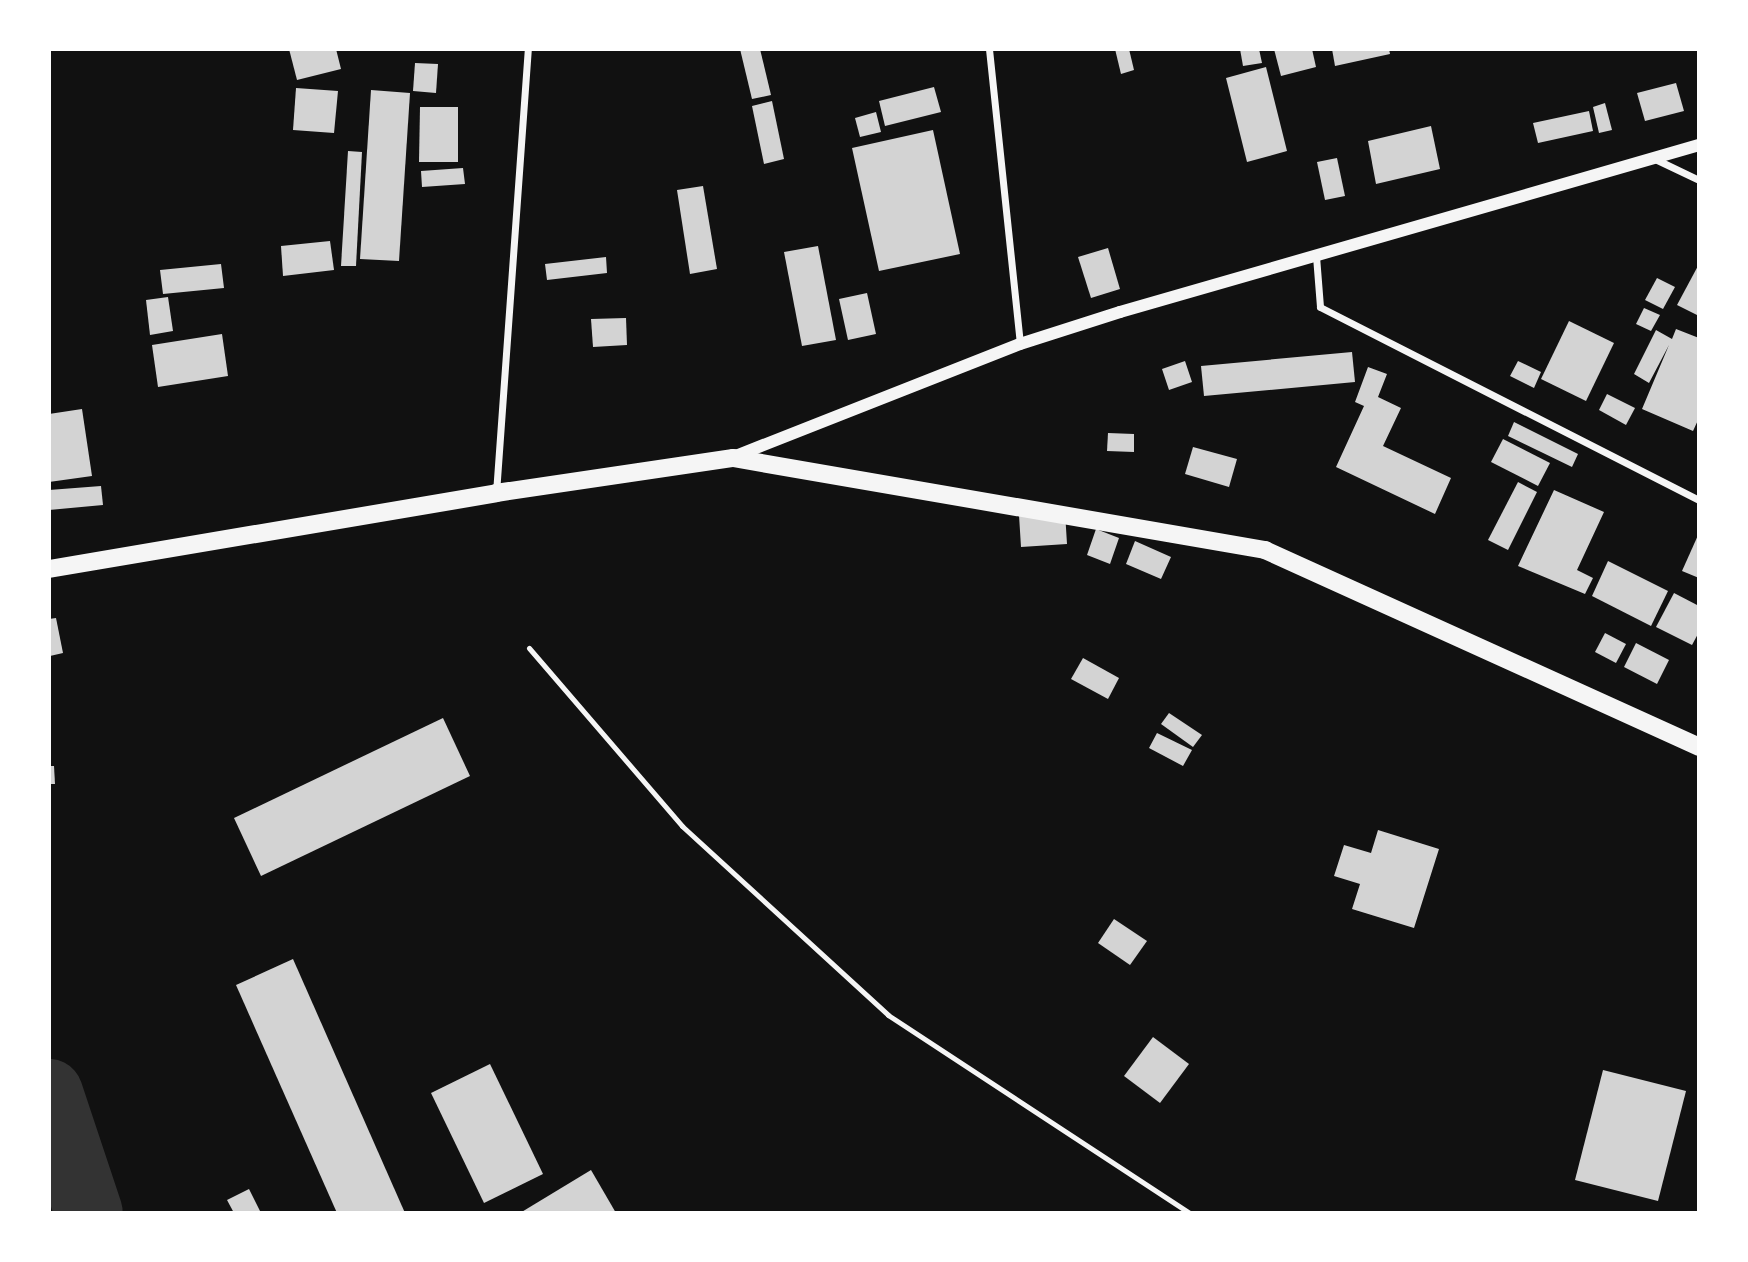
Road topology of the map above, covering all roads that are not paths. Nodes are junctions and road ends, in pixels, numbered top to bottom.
1 (528, 49) edge
2 (989, 49) edge
3 (1699, 145) edge
4 (1655, 158) junction
5 (1699, 180) edge
6 (1316, 256) junction
7 (1020, 344) junction
8 (733, 457) junction
9 (496, 493) junction
10 (1699, 500) edge
11 (49, 569) edge
12 (529, 648) dead end
13 (1699, 747) edge
14 (1190, 1213) edge

1 - 9 street
2 - 7 street
3 - 4 street
4 - 5 street
4 - 6 street
6 - 7 street
6 - 10 street
7 - 8 street
8 - 9 main road
8 - 13 main road
9 - 11 main road
12 - 14 lane

